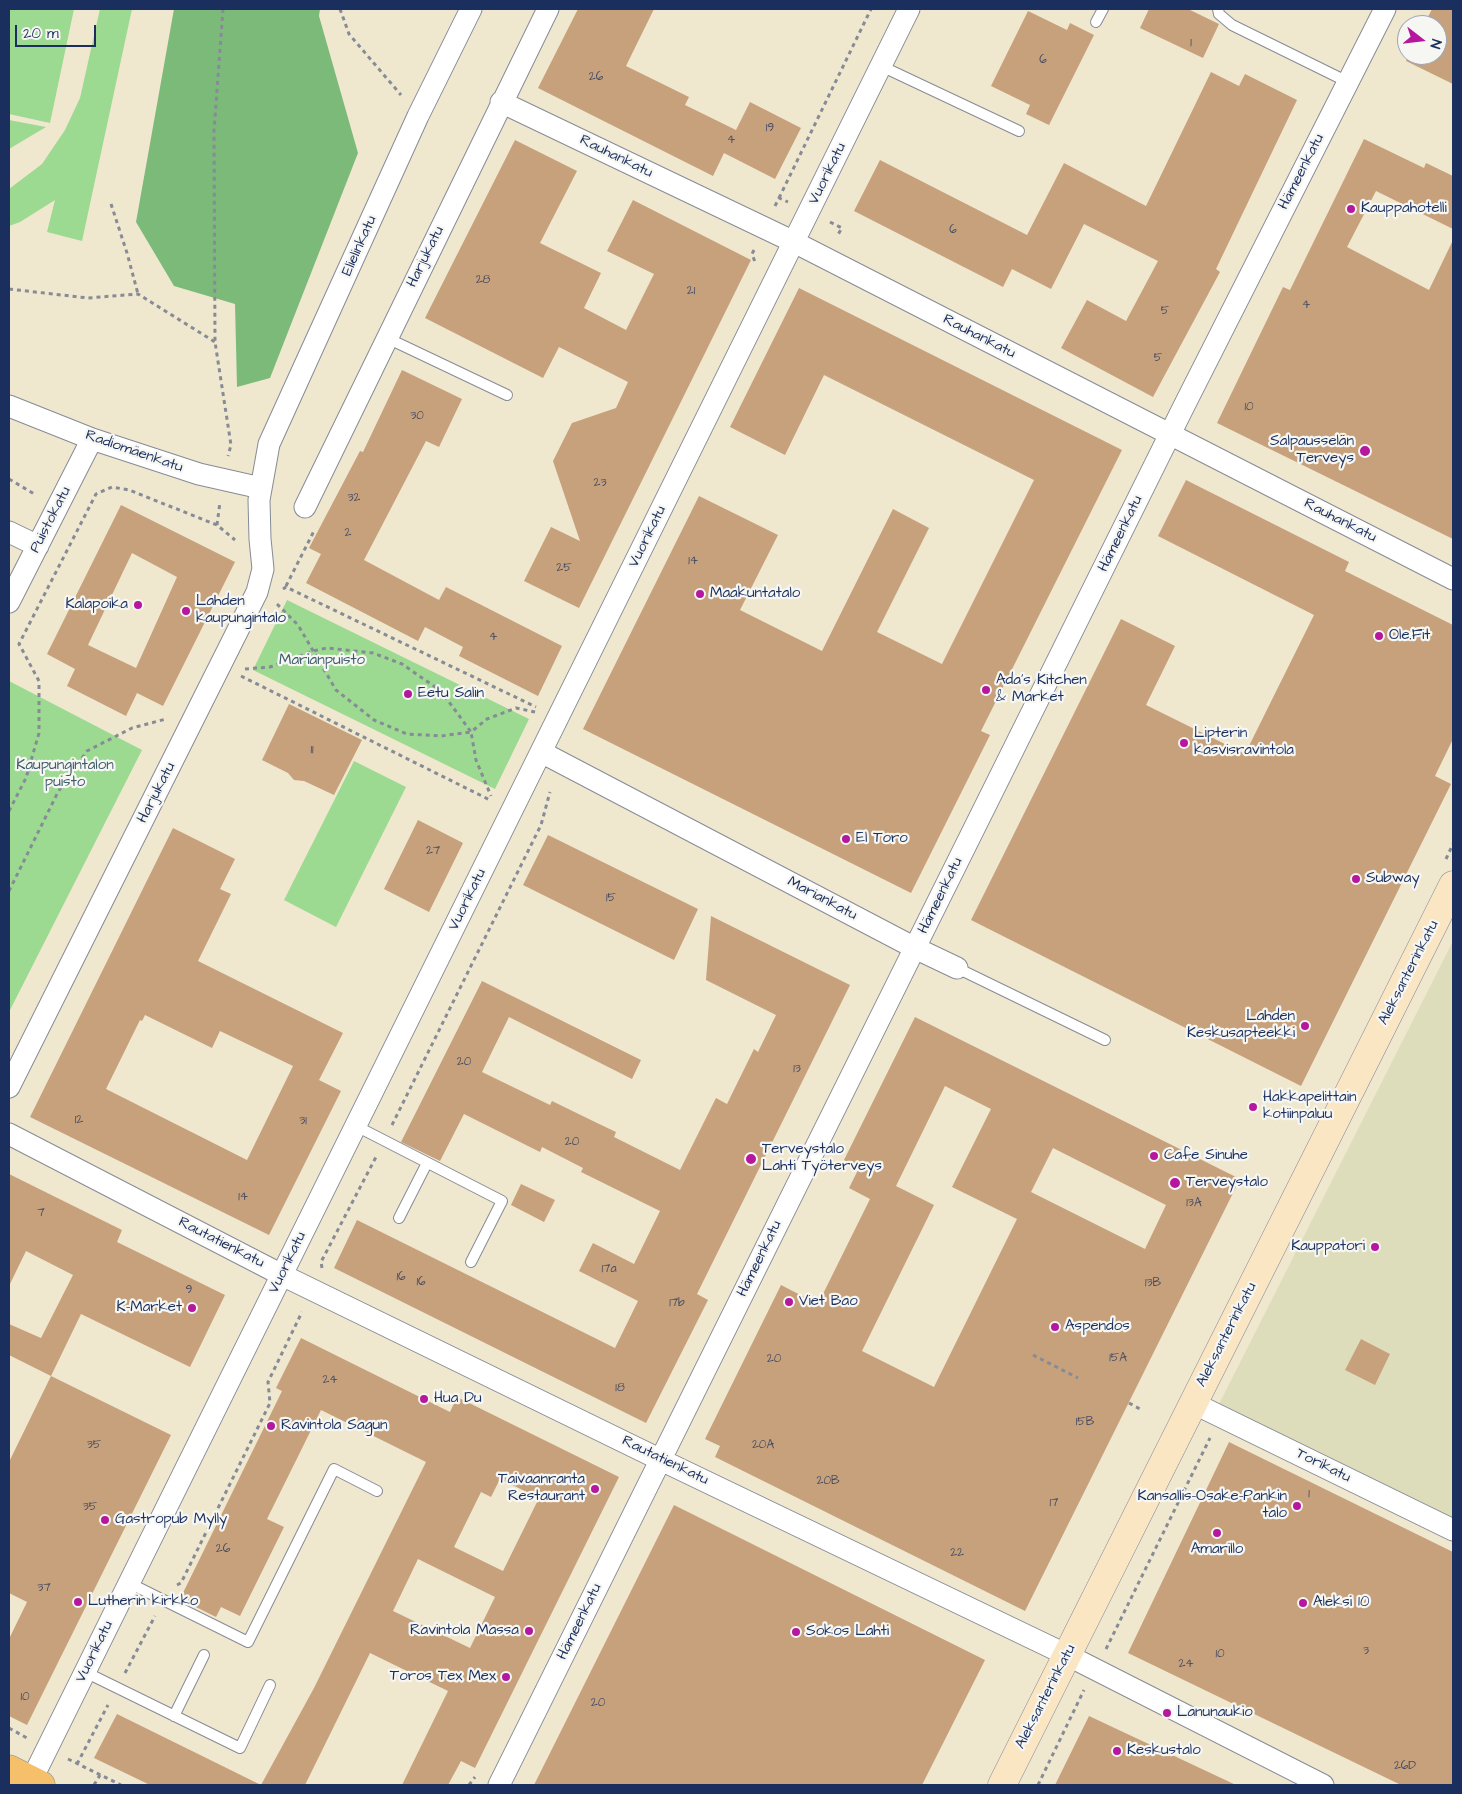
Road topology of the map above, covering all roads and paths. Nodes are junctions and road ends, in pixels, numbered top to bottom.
1 (223, 9) edge
2 (340, 9) edge
3 (471, 9) edge
4 (548, 9) edge
5 (871, 9) edge
6 (910, 9) edge
7 (1103, 9) edge
8 (1218, 9) edge
9 (1385, 9) edge
10 (1096, 22) dead end
11 (881, 66) junction
12 (1348, 82) junction
13 (403, 98) dead end
14 (502, 102) junction
15 (1019, 131) dead end
16 (779, 198) dead end
17 (111, 204) dead end
18 (794, 242) junction
19 (9, 290) edge
20 (138, 294) junction
21 (387, 338) junction
22 (215, 342) junction
23 (507, 395) dead end
24 (9, 406) edge
25 (1170, 434) junction
26 (92, 438) junction
27 (231, 446) dead end
28 (9, 479) edge
29 (262, 488) junction
30 (40, 497) dead end
31 (311, 514) joint
32 (9, 532) edge
33 (241, 545) dead end
34 (38, 546) junction
35 (1453, 579) edge
36 (286, 586) dead end
37 (295, 591) dead end
38 (272, 599) dead end
39 (9, 602) edge
40 (313, 651) junction
41 (240, 669) dead end
42 (238, 674) dead end
43 (538, 708) dead end
44 (170, 711) dead end
45 (536, 712) dead end
46 (471, 732) junction
47 (541, 752) junction
48 (561, 763) junction
49 (9, 811) edge
50 (9, 890) edge
51 (1450, 901) edge
52 (915, 948) junction
53 (957, 968) joint
54 (1105, 1040) dead end
55 (9, 1087) edge
56 (356, 1126) junction
57 (9, 1134) edge
58 (384, 1141) junction
59 (427, 1163) junction
60 (399, 1218) dead end
61 (471, 1262) dead end
62 (322, 1268) dead end
63 (282, 1275) junction
64 (301, 1313) junction
65 (291, 1314) dead end
66 (310, 1318) dead end
67 (1033, 1355) dead end
68 (1078, 1378) dead end
69 (1129, 1403) dead end
70 (1193, 1403) junction
71 (1140, 1409) dead end
72 (1221, 1417) junction
73 (661, 1460) junction
74 (377, 1491) dead end
75 (1453, 1530) edge
76 (129, 1583) junction
77 (163, 1600) junction
78 (204, 1655) dead end
79 (1067, 1655) junction
80 (1095, 1670) junction
81 (85, 1672) junction
82 (122, 1678) dead end
83 (270, 1685) dead end
84 (109, 1704) dead end
85 (174, 1716) junction
86 (480, 1771) dead end
87 (100, 1775) junction
88 (27, 1781) edge
89 (94, 1785) edge
90 (121, 1785) edge
91 (468, 1785) edge
92 (499, 1785) edge
93 (1002, 1785) edge
94 (1038, 1785) edge
95 (1323, 1785) edge

1 - 22 path
2 - 13 path
3 - 29 street, Elielinkatu
4 - 14 street, Harjukatu
5 - 16 path
6 - 11 street, Vuorikatu
7 - 10 lane
8 - 12 lane
9 - 12 street, Hämeenkatu
11 - 15 lane
11 - 18 street, Vuorikatu
12 - 25 street, Hämeenkatu
14 - 18 street, Rauhankatu
14 - 21 street, Harjukatu
17 - 20 path
18 - 25 street, Rauhankatu
18 - 47 street, Vuorikatu
19 - 20 path
20 - 22 path
21 - 23 lane
21 - 31 street, Harjukatu
22 - 27 path
24 - 26 street, Radiomäenkatu
25 - 35 street, Rauhankatu
25 - 52 street, Hämeenkatu
26 - 29 street, Radiomäenkatu
26 - 34 street, Puistokatu
28 - 30 path
29 - 55 street, Harjukatu
31 - 36 path
32 - 34 street
33 - 49 path
34 - 39 street, Puistokatu
37 - 43 path
38 - 40 path
40 - 41 path
40 - 46 path
40 - 46 path
42 - 46 path
44 - 50 path
45 - 46 path
47 - 48 street, Mariankatu
47 - 56 street, Vuorikatu
48 - 52 street, Mariankatu
48 - 58 path
51 - 70 main road, Aleksanterinkatu
52 - 53 street, Mariankatu
52 - 73 street, Hämeenkatu
53 - 54 lane, Mariankatu
56 - 58 lane
56 - 63 street, Vuorikatu
57 - 63 street, Rautatienkatu
58 - 59 lane
58 - 62 path
59 - 60 lane
59 - 61 lane
63 - 73 street, Rautatienkatu
63 - 76 street, Vuorikatu
64 - 65 path
64 - 66 path
64 - 77 path
67 - 68 path
69 - 71 path
70 - 72 street, Torikatu
70 - 79 main road, Aleksanterinkatu
72 - 75 street, Torikatu
72 - 80 path
73 - 79 street, Rautatienkatu
73 - 92 street, Hämeenkatu
74 - 77 lane
76 - 77 lane
76 - 81 street, Vuorikatu
77 - 82 path
78 - 85 lane
79 - 80 street, Rautatienkatu
79 - 93 main road, Aleksanterinkatu
80 - 94 path
80 - 95 street, Rautatienkatu
81 - 85 lane
81 - 88 street, Vuorikatu
83 - 85 lane
84 - 87 path
86 - 91 path
87 - 89 path
87 - 90 path

